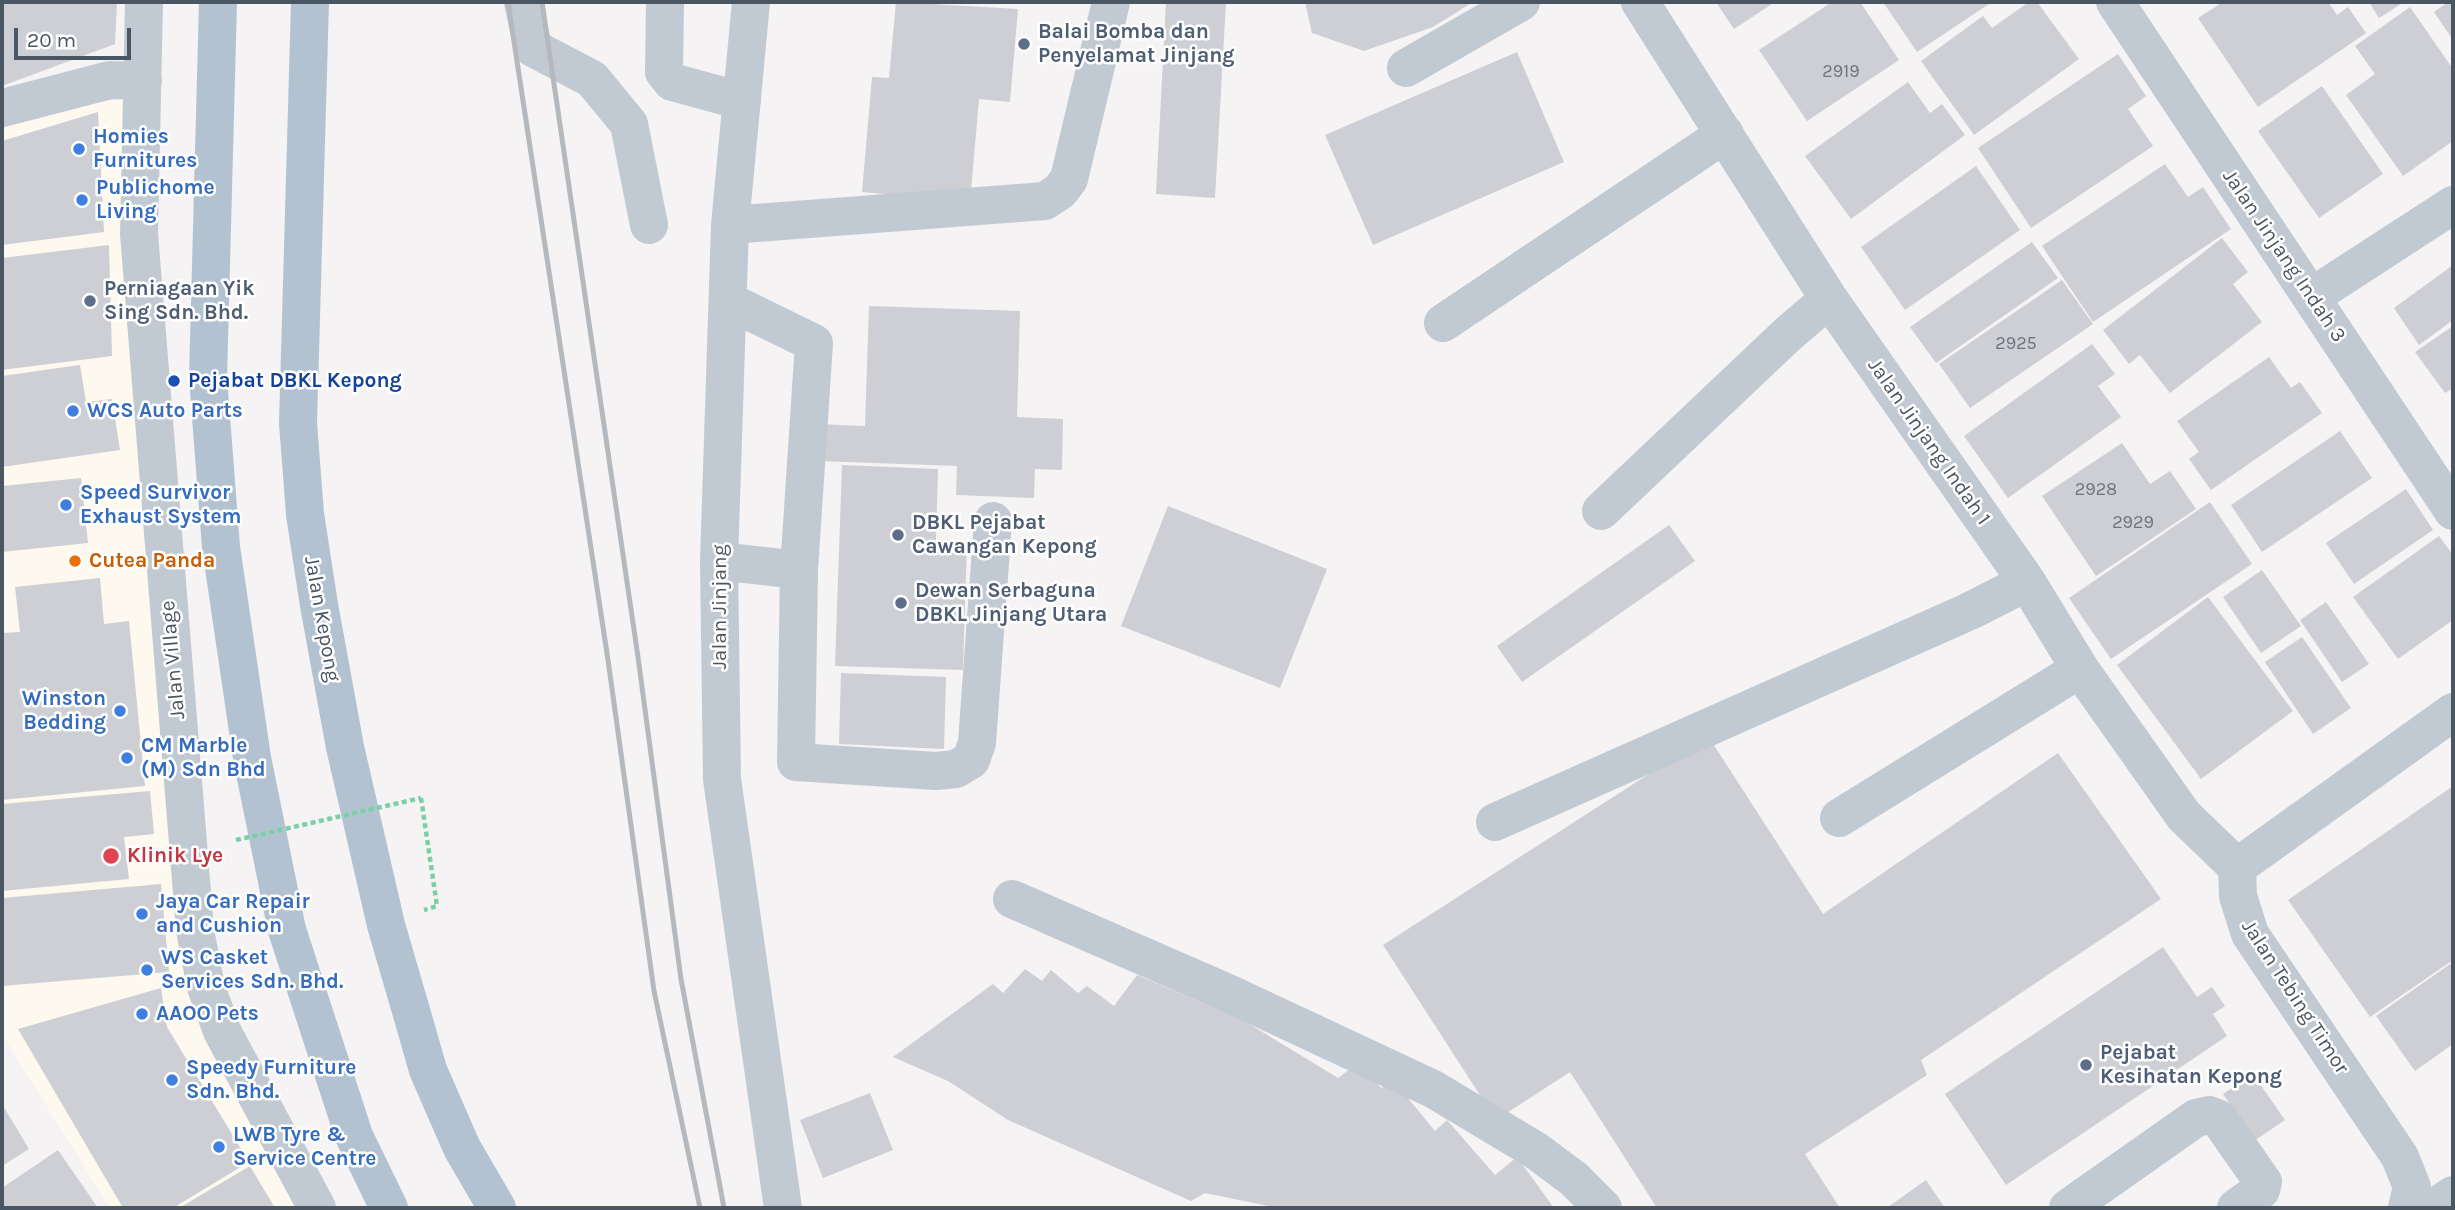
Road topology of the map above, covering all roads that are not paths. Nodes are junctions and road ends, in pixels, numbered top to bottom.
1 (144, 2) edge
2 (218, 2) edge
3 (310, 2) edge
4 (523, 2) edge
5 (665, 2) edge
6 (751, 2) edge
7 (1111, 2) edge
8 (1521, 2) edge
9 (1640, 2) edge
10 (2115, 2) edge
11 (1406, 68) dead end
12 (143, 81) junction
13 (742, 101) junction
14 (2, 108) edge
15 (1725, 134) junction
16 (2453, 205) edge
17 (649, 225) dead end
18 (730, 225) junction
19 (2311, 297) junction
20 (1829, 299) junction
21 (728, 301) junction
22 (1443, 323) dead end
23 (2453, 510) edge
24 (1601, 511) dead end
25 (993, 520) dead end
26 (719, 561) junction
27 (799, 570) junction
28 (2026, 582) junction
29 (2080, 669) junction
30 (2453, 712) edge
31 (1839, 818) dead end
32 (1495, 822) dead end
33 (2236, 867) junction
34 (1012, 899) dead end
35 (2453, 1195) edge
36 (317, 1208) edge
37 (389, 1208) edge
38 (497, 1208) edge
39 (783, 1208) edge
40 (1604, 1208) edge
41 (2068, 1208) edge
42 (2236, 1208) edge
43 (2407, 1208) edge
44 (2434, 1208) edge

1 - 12 street, Jalan Village
2 - 37 main road
3 - 38 main road, Jalan Kepong
4 - 17 street
5 - 13 street
6 - 13 street, Jalan Jinjang
7 - 18 street
8 - 11 street
9 - 15 street, Jalan Jinjang Indah 1
10 - 19 street, Jalan Jinjang Indah 3
12 - 14 street
12 - 36 street, Jalan Village
13 - 18 street, Jalan Jinjang
15 - 20 street, Jalan Jinjang Indah 1
15 - 22 street
16 - 19 street
18 - 21 street, Jalan Jinjang
19 - 23 street, Jalan Jinjang Indah 3
20 - 24 street
20 - 28 street, Jalan Jinjang Indah 1
21 - 26 street, Jalan Jinjang
21 - 27 street
25 - 27 street
26 - 27 street
26 - 39 street, Jalan Jinjang
28 - 29 street, Jalan Jinjang Indah 1
28 - 32 street
29 - 31 street
29 - 33 street, Jalan Jinjang Indah 1
30 - 33 street
33 - 43 street, Jalan Tebing Timor
34 - 40 street
35 - 44 street
41 - 42 street

